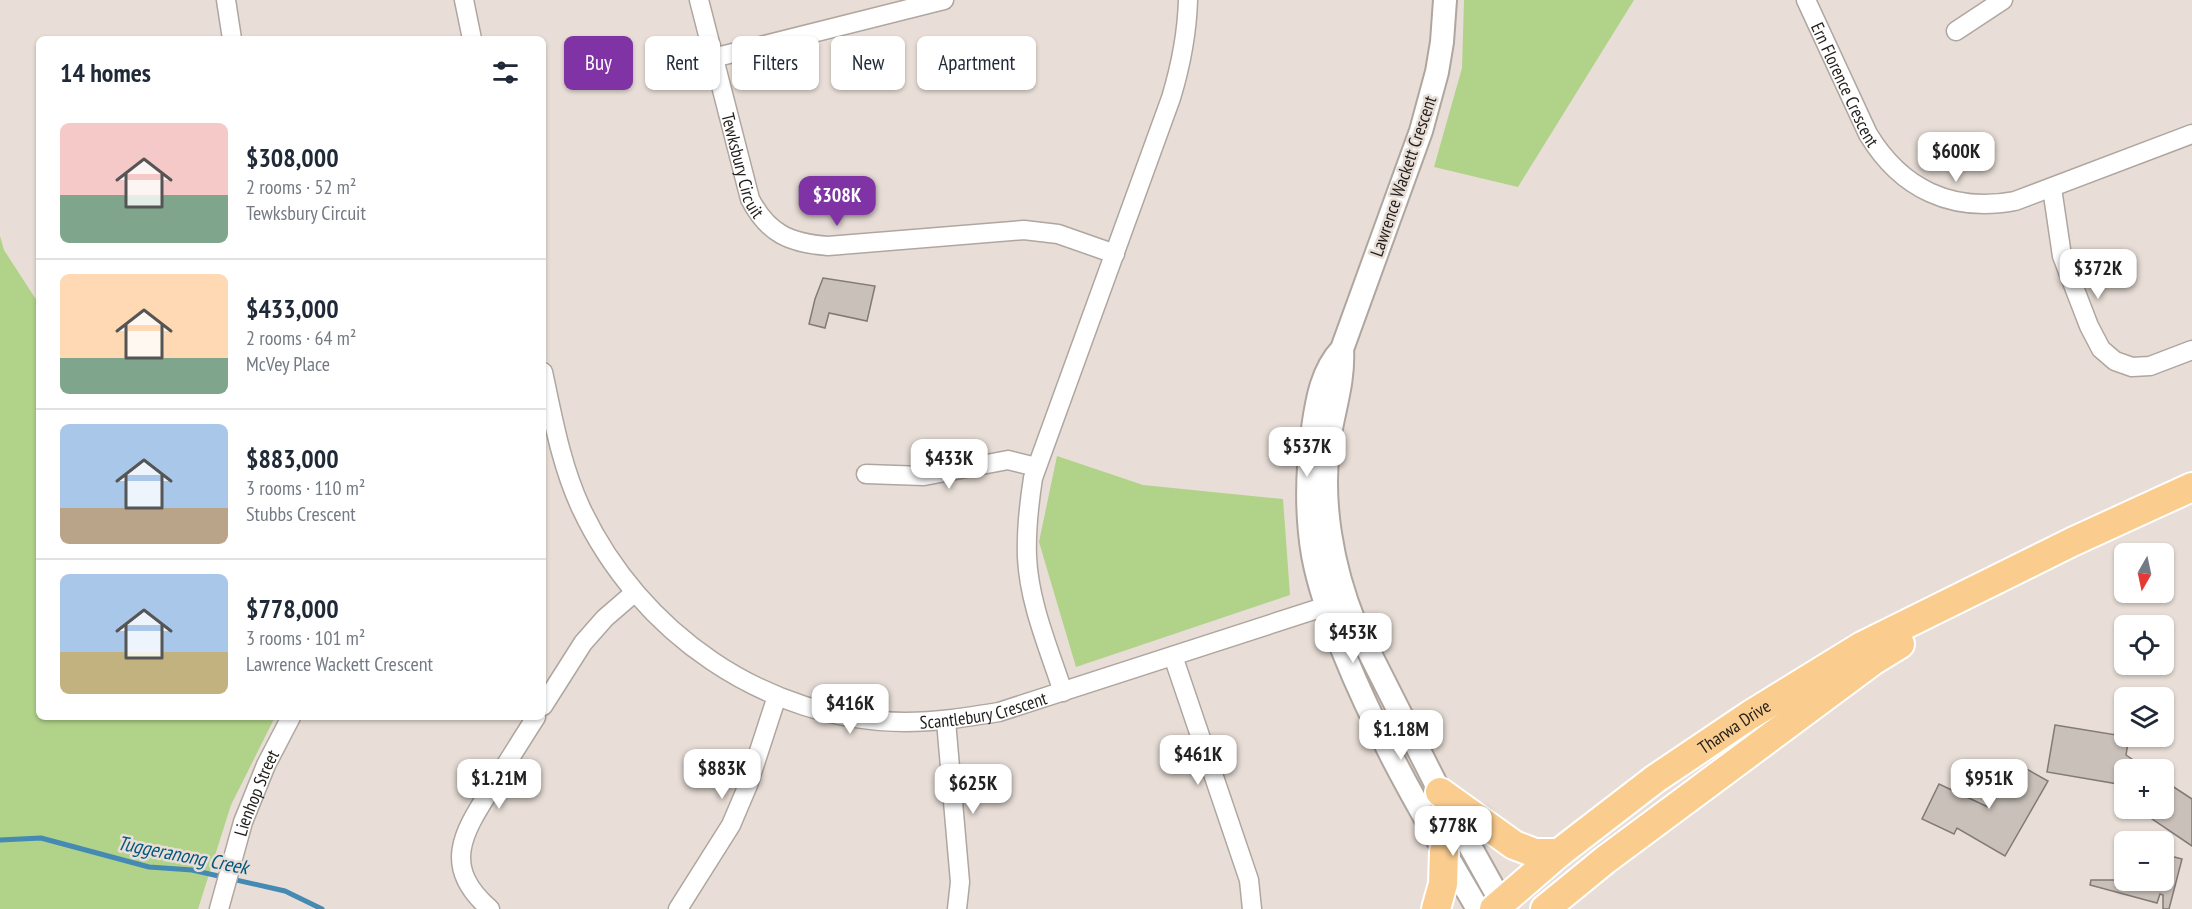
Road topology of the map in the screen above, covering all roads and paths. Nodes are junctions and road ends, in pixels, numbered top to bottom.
1 (226, 0) edge
2 (464, 0) edge
3 (699, 0) edge
4 (944, 0) edge
5 (1188, 0) edge
6 (1446, 0) edge
7 (1806, 0) edge
8 (2003, 0) edge
9 (1956, 31) dead end
10 (232, 36) edge
11 (471, 36) edge
12 (708, 36) edge
13 (720, 56) edge
14 (720, 85) edge
15 (2192, 134) edge
16 (2052, 188) junction
17 (1115, 254) junction
18 (2192, 350) edge
19 (547, 414) edge
20 (1036, 467) junction
21 (866, 474) dead end
22 (2192, 487) edge
23 (1997, 580) junction
24 (634, 593) junction
25 (1336, 603) junction
26 (1173, 656) junction
27 (1063, 692) junction
28 (777, 696) junction
29 (546, 701) edge
30 (289, 720) edge
31 (534, 720) edge
32 (946, 720) junction
33 (1440, 792) junction
34 (1444, 852) junction
35 (1559, 853) junction
36 (1605, 860) junction
37 (221, 902) edge
38 (1495, 907) edge
39 (490, 909) edge
40 (678, 909) edge
41 (957, 909) edge
42 (1252, 909) edge
43 (1436, 909) edge
44 (1545, 909) edge
45 (1577, 909) edge

1 - 10 street
2 - 11 street
3 - 12 street, Tewksbury Circuit
4 - 13 street
5 - 17 street
6 - 25 street, Lawrence Wackett Crescent
7 - 16 street, Ern Florence Crescent
8 - 9 street
14 - 17 street, Tewksbury Circuit
15 - 16 street, Ern Florence Crescent
16 - 18 street
17 - 20 street
19 - 24 street, Scantlebury Crescent
20 - 21 street
20 - 27 street
22 - 23 main road, Tharwa Drive
23 - 35 main road, Tharwa Drive
23 - 36 main road, Tharwa Drive
24 - 28 street, Scantlebury Crescent
24 - 29 street
25 - 26 street, Scantlebury Crescent
25 - 33 street, Lawrence Wackett Crescent
25 - 34 street, Lawrence Wackett Crescent
26 - 27 street, Scantlebury Crescent
26 - 42 street
27 - 32 street, Scantlebury Crescent
28 - 32 street, Scantlebury Crescent
28 - 40 street
30 - 37 street, Lienhop Street
31 - 39 street
32 - 41 street
33 - 35 main road
33 - 38 street, Lawrence Wackett Crescent
34 - 38 street, Lawrence Wackett Crescent
34 - 43 main road
35 - 38 main road, Tharwa Drive
36 - 44 main road, Tharwa Drive
36 - 45 main road

